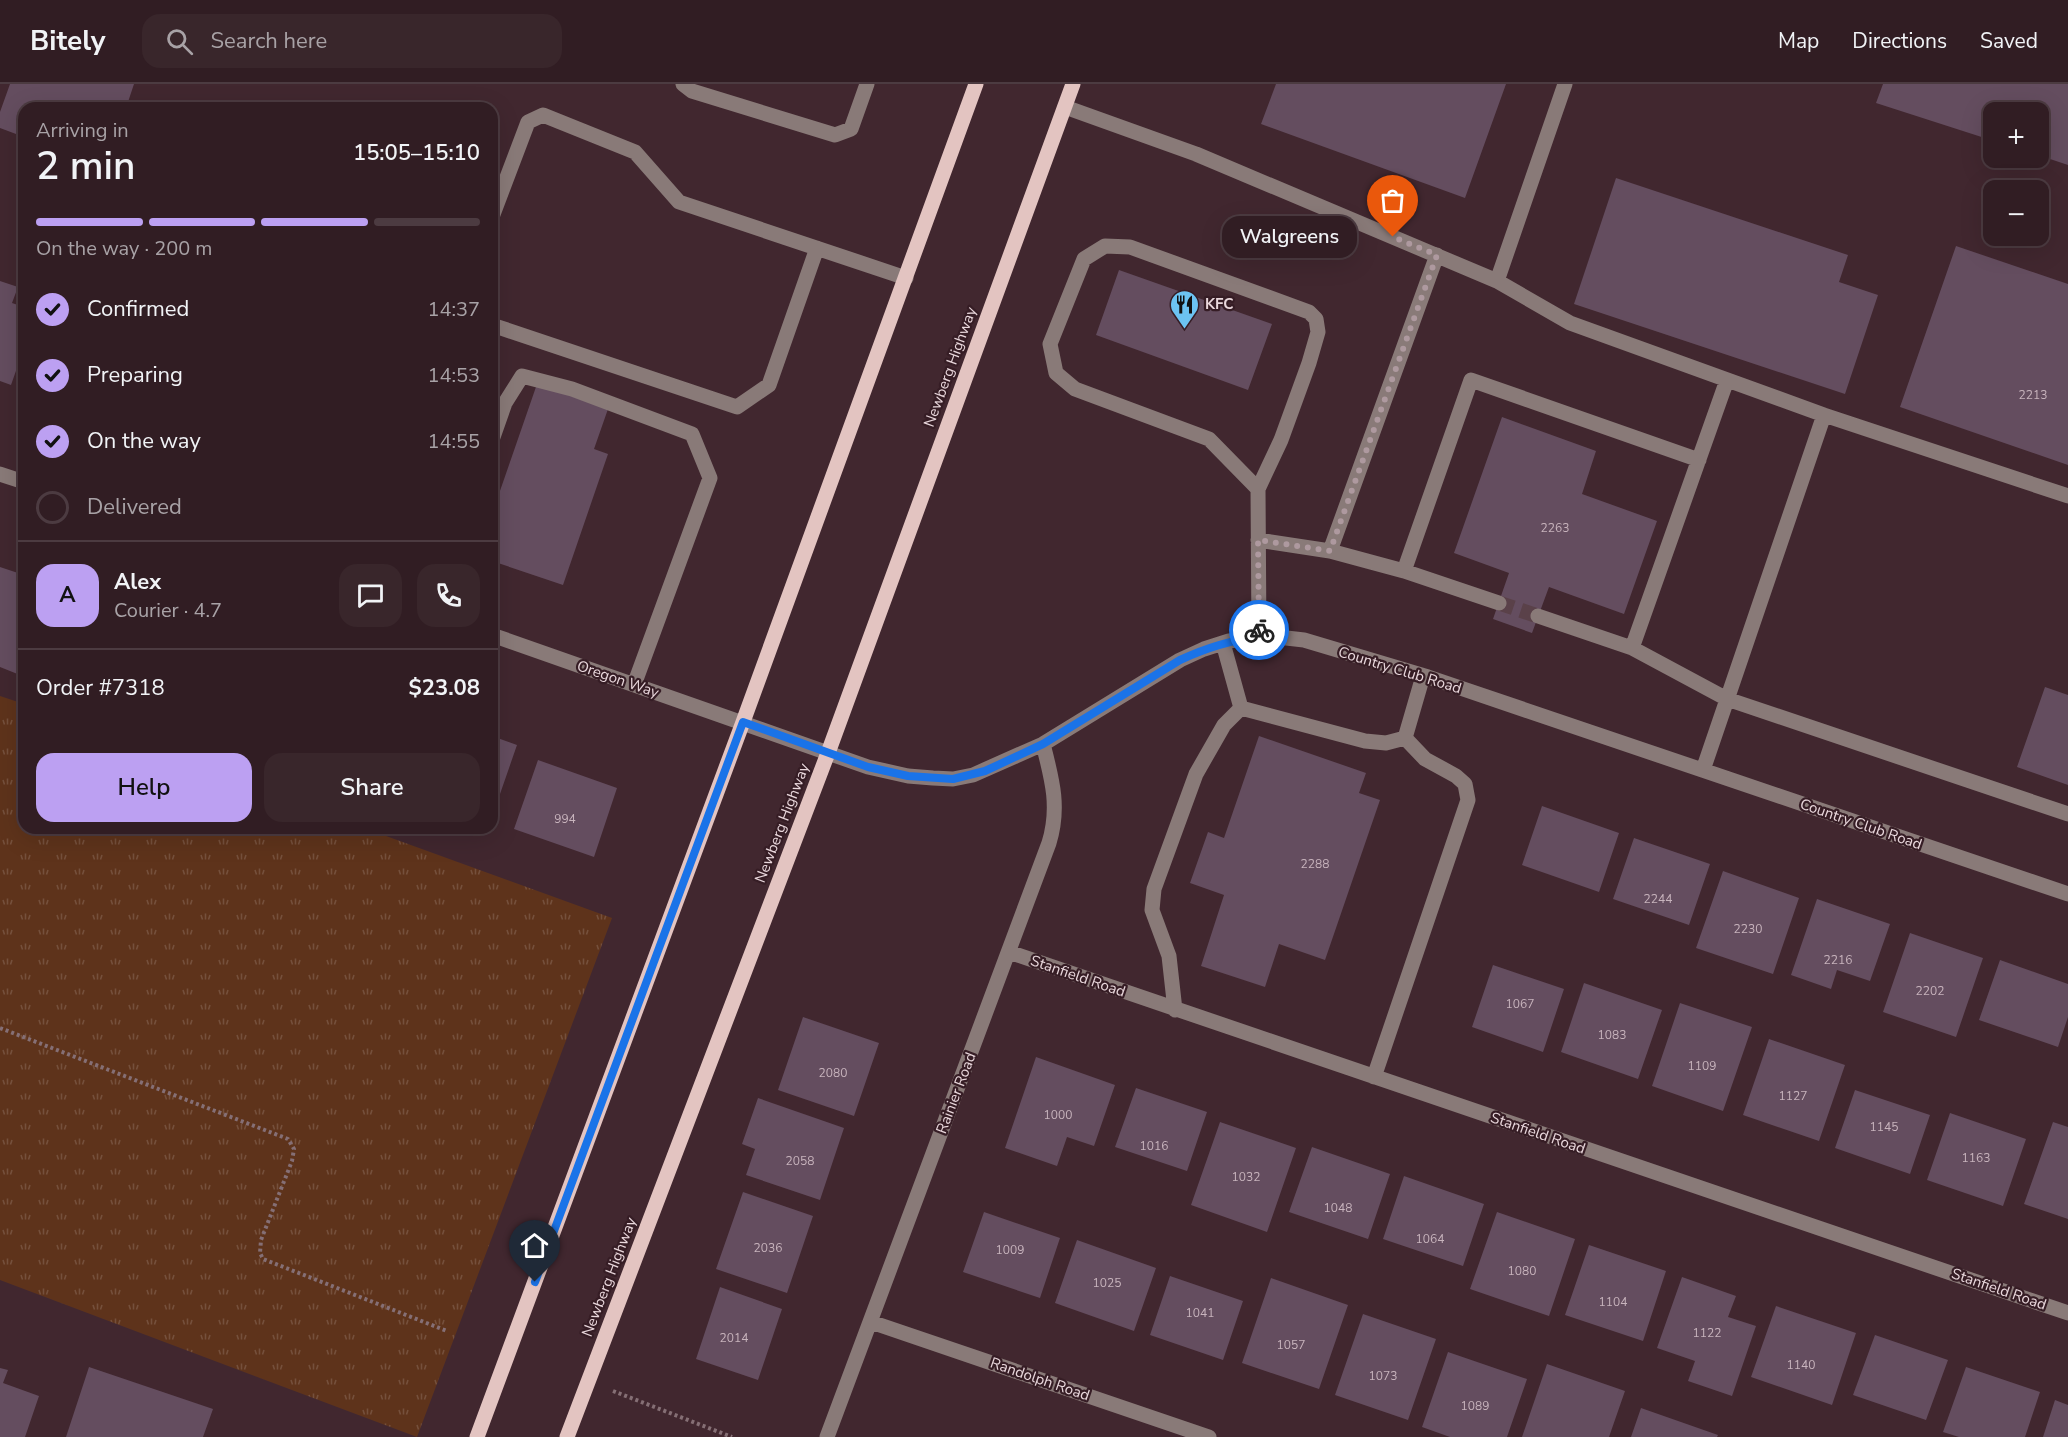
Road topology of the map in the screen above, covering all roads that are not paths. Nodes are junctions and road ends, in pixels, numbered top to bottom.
1 (683, 84) edge
2 (867, 84) edge
3 (976, 84) edge
4 (1073, 84) edge
5 (1565, 84) edge
6 (1065, 107) junction
7 (498, 201) edge
8 (817, 248) junction
9 (1437, 255) junction
10 (906, 278) junction
11 (1497, 280) junction
12 (498, 327) edge
13 (1727, 380) junction
14 (1824, 415) junction
15 (498, 423) edge
16 (1699, 460) junction
17 (0, 474) edge
18 (18, 480) edge
19 (1258, 489) junction
20 (2068, 496) edge
21 (1258, 540) junction
22 (1330, 551) junction
23 (1404, 570) junction
24 (1499, 603) tunnel mouth
25 (1538, 616) tunnel mouth
26 (498, 637) edge
27 (1259, 637) junction
28 (1223, 643) junction
29 (1632, 648) junction
30 (1423, 676) junction
31 (634, 685) junction
32 (1727, 699) junction
33 (1241, 708) junction
34 (743, 722) junction
35 (1405, 738) junction
36 (1043, 744) junction
37 (828, 753) junction
38 (1703, 770) junction
39 (2068, 814) edge
40 (2068, 894) edge
41 (1009, 952) junction
42 (1175, 1010) junction
43 (1374, 1077) junction
44 (2068, 1313) edge
45 (871, 1322) junction
46 (477, 1437) edge
47 (567, 1437) edge
48 (827, 1437) edge
49 (1209, 1437) edge

1 - 2 street
3 - 10 main road
4 - 6 main road, Newberg Highway
5 - 11 street
6 - 9 street
6 - 37 main road, Newberg Highway
7 - 8 street
8 - 10 street
8 - 12 street
9 - 11 street
9 - 22 street
10 - 34 main road
11 - 13 street
13 - 14 street
13 - 16 street
14 - 20 street
14 - 32 street
15 - 31 street
16 - 23 street
16 - 29 street
17 - 18 street
19 - 19 street
19 - 21 street
21 - 22 street
21 - 27 street
22 - 23 street
23 - 24 street
25 - 29 street
26 - 31 street, Oregon Way
27 - 28 street, Country Club Road
27 - 30 street, Country Club Road
28 - 33 street
28 - 36 street, Country Club Road
29 - 32 street
30 - 35 street
30 - 38 street, Country Club Road
31 - 34 street, Oregon Way
32 - 38 street
32 - 39 street
33 - 35 street
33 - 42 street
34 - 37 street, Country Club Road
34 - 46 main road
35 - 43 street
36 - 37 street, Country Club Road
36 - 41 street, Rainier Road
37 - 47 main road, Newberg Highway
38 - 40 street, Country Club Road
41 - 42 street, Stanfield Road
41 - 45 street, Rainier Road
42 - 43 street, Stanfield Road
43 - 44 street, Stanfield Road
45 - 48 street, Rainier Road
45 - 49 street, Randolph Road

